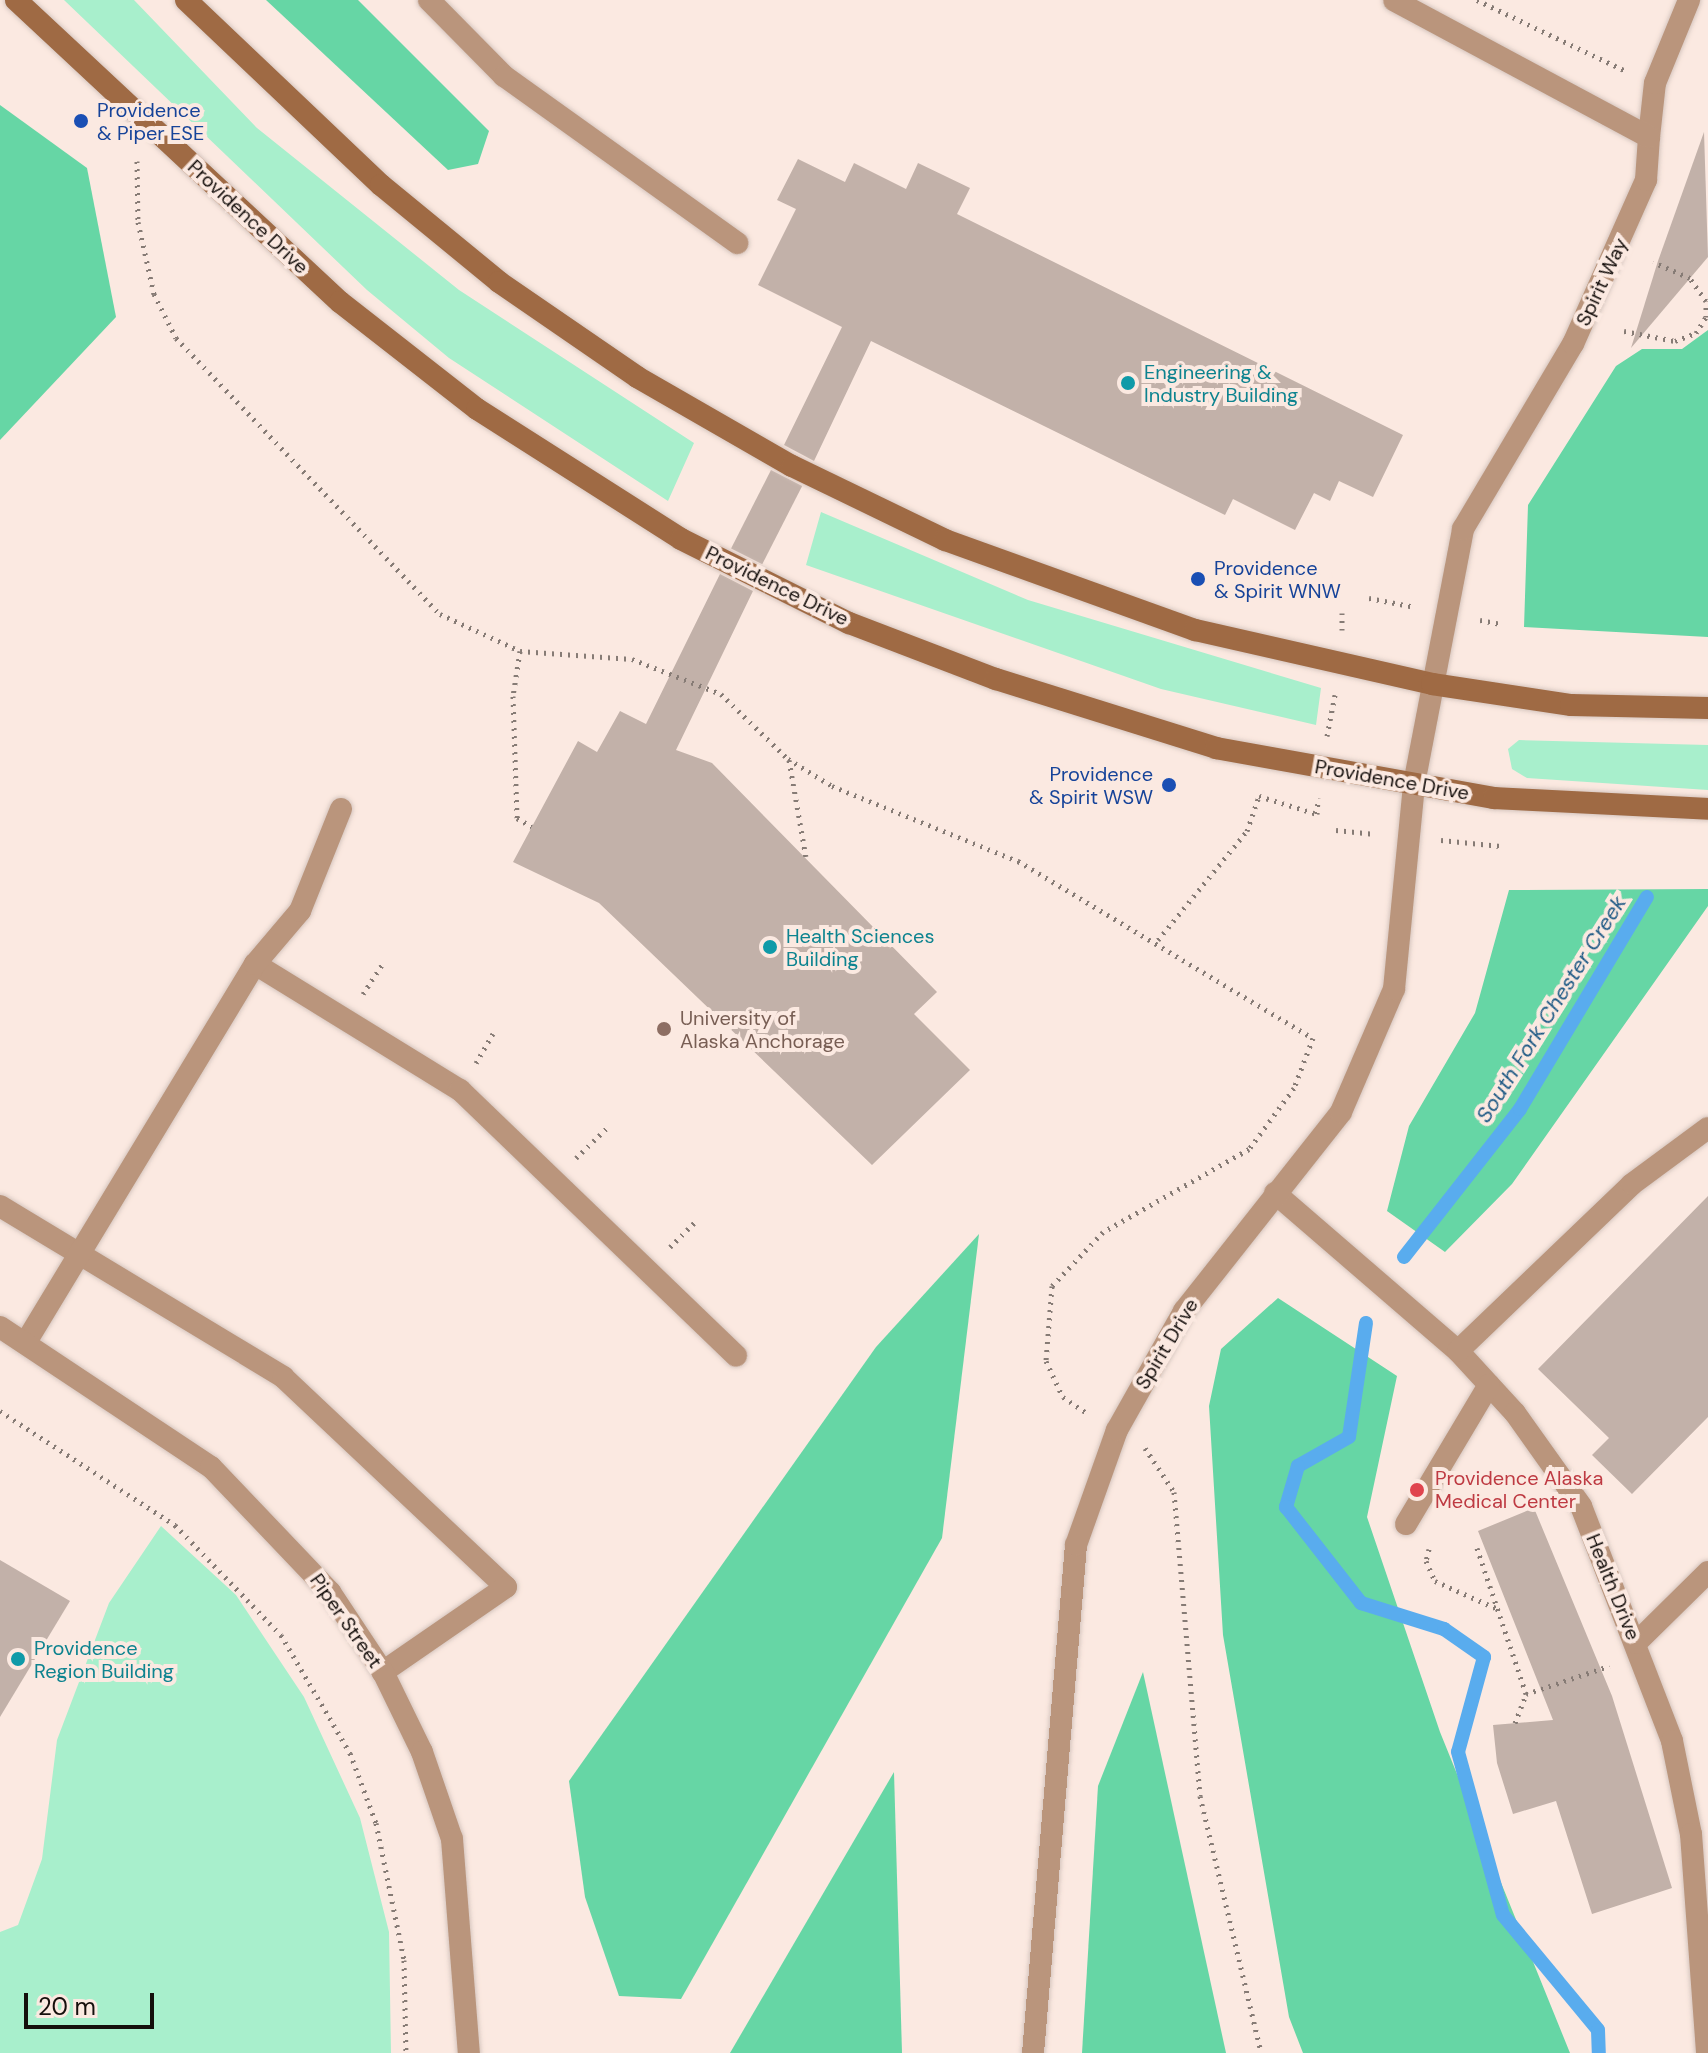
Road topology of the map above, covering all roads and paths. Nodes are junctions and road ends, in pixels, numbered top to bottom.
1 (16, 0) edge
2 (186, 0) edge
3 (429, 0) edge
4 (1394, 0) edge
5 (1477, 0) edge
6 (1689, 0) edge
7 (1655, 83) junction
8 (1649, 137) junction
9 (140, 164) dead end
10 (737, 243) dead end
11 (1653, 262) dead end
12 (1624, 331) dead end
13 (1342, 613) dead end
14 (520, 651) junction
15 (1341, 664) junction
16 (1432, 684) junction
17 (1708, 708) edge
18 (788, 759) junction
19 (1321, 767) junction
20 (1414, 784) junction
21 (341, 809) dead end
22 (1708, 809) edge
23 (532, 827) dead end
24 (806, 857) dead end
25 (1158, 940) junction
26 (255, 964) junction
27 (607, 1128) dead end
28 (1708, 1128) edge
29 (555, 1180) junction
30 (1275, 1193) junction
31 (0, 1206) edge
32 (79, 1254) junction
33 (0, 1327) edge
34 (26, 1342) junction
35 (1458, 1351) junction
36 (736, 1356) dead end
37 (1489, 1385) junction
38 (0, 1411) edge
39 (1117, 1430) junction
40 (1406, 1524) dead end
41 (1430, 1548) dead end
42 (1477, 1548) dead end
43 (1708, 1572) edge
44 (1501, 1611) junction
45 (1636, 1643) junction
46 (1614, 1664) dead end
47 (383, 1672) junction
48 (1526, 1694) junction
49 (1515, 1723) dead end
50 (406, 2053) edge
51 (469, 2053) edge
52 (1033, 2053) edge
53 (1261, 2053) edge
54 (1707, 2053) edge

1 - 19 main road, Providence Drive
2 - 15 main road
3 - 10 street
4 - 8 street
5 - 7 path
6 - 7 street, Spirit Way
7 - 8 street, Spirit Way
8 - 16 street, Spirit Way
9 - 14 path
11 - 12 path
13 - 15 path
14 - 18 path
14 - 23 path
15 - 16 main road
15 - 19 path
16 - 17 main road
16 - 20 street, Spirit Drive
18 - 24 path
18 - 25 path
19 - 20 main road, Providence Drive
19 - 25 path
20 - 22 main road, Providence Drive
20 - 30 street, Spirit Drive
21 - 26 street
25 - 39 path
26 - 29 street
26 - 32 street
27 - 29 path
28 - 35 street
29 - 36 street
30 - 35 street, Health Drive
30 - 39 street, Spirit Drive
31 - 32 street
32 - 34 street
32 - 47 street
33 - 34 street, Piper Street
34 - 47 street, Piper Street
35 - 37 street, Health Drive
37 - 40 street
37 - 45 street, Health Drive
38 - 50 path
39 - 52 street, Spirit Drive
39 - 53 path
41 - 44 path
42 - 44 path
43 - 45 street
44 - 48 path
45 - 54 street, Health Drive
46 - 48 path
47 - 51 street, Piper Street
48 - 49 path

